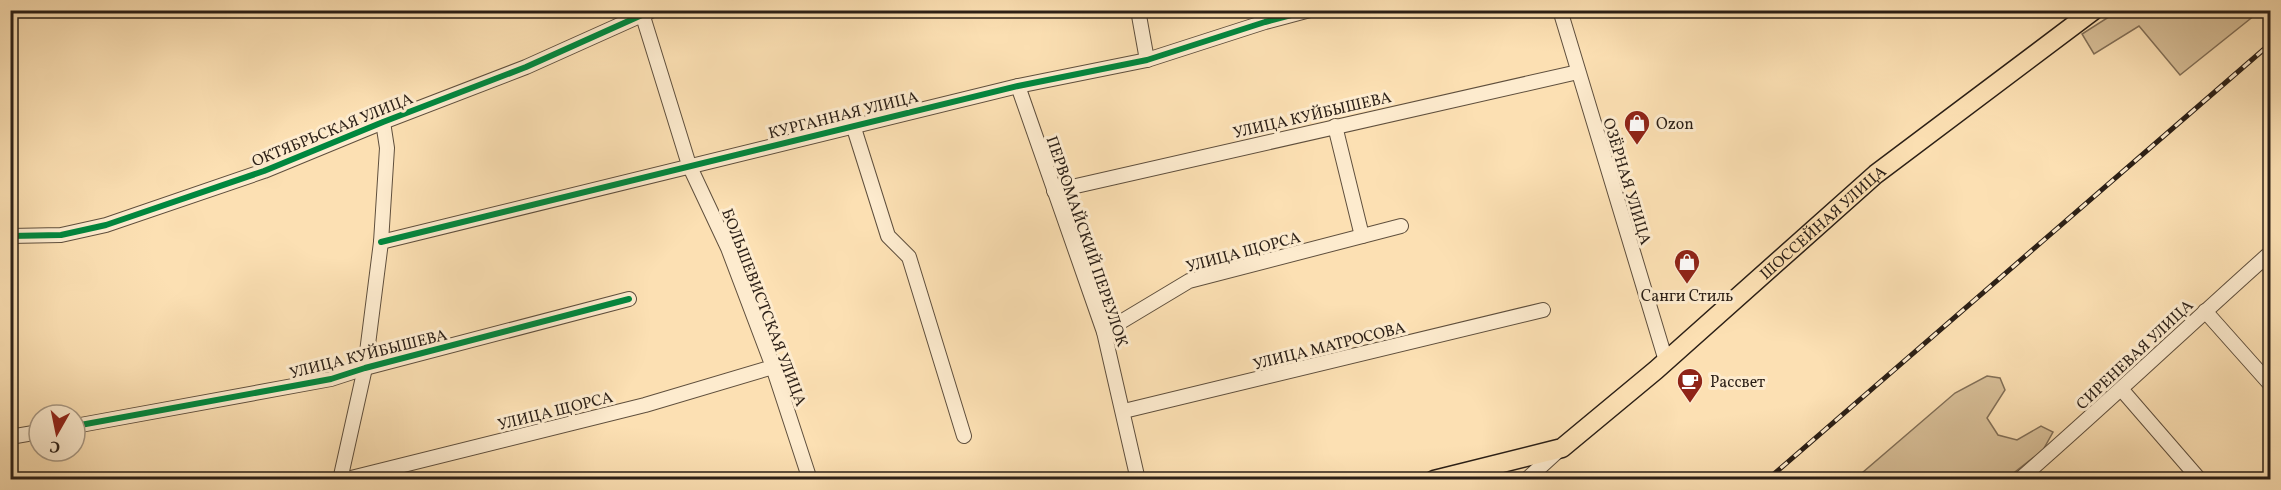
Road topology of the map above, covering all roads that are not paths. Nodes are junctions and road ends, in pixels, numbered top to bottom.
1 (1138, 10) edge
2 (1310, 10) edge
3 (1560, 10) edge
4 (2094, 10) edge
5 (645, 12) edge
6 (1147, 60) junction
7 (1578, 72) junction
8 (1017, 86) junction
9 (383, 122) junction
10 (853, 125) junction
11 (1335, 126) junction
12 (689, 165) junction
13 (1054, 191) junction
14 (1401, 226) dead end
15 (10, 236) edge
16 (1362, 236) junction
17 (381, 242) junction
18 (2271, 253) edge
19 (629, 299) dead end
20 (1543, 310) dead end
21 (2205, 311) junction
22 (1104, 332) junction
23 (1666, 361) junction
24 (773, 367) junction
25 (365, 368) junction
26 (2271, 384) edge
27 (2121, 390) junction
28 (1124, 411) junction
29 (87, 424) edge
30 (27, 434) edge
31 (964, 436) dead end
32 (10, 437) edge
33 (1562, 448) junction
34 (341, 480) edge
35 (810, 480) edge
36 (1138, 480) edge
37 (1434, 480) edge
38 (1526, 480) edge
39 (2019, 480) edge
40 (2200, 480) edge

1 - 6 street
2 - 6 street, КУРГАННАЯ УЛИЦА
3 - 7 street, ОЗЁРНАЯ УЛИЦА
4 - 23 main road, ШОССЕЙНАЯ УЛИЦА
5 - 9 street, ОКТЯБРЬСКАЯ УЛИЦА
5 - 12 street, БОЛЬШЕВИСТСКАЯ УЛИЦА
6 - 8 street, КУРГАННАЯ УЛИЦА
7 - 11 street, УЛИЦА КУЙБЫШЕВА
7 - 23 street, ОЗЁРНАЯ УЛИЦА
8 - 10 street, КУРГАННАЯ УЛИЦА
8 - 13 street, ПЕРВОМАЙСКИЙ ПЕРЕУЛОК
9 - 15 street, ОКТЯБРЬСКАЯ УЛИЦА
9 - 17 street
10 - 12 street, КУРГАННАЯ УЛИЦА
10 - 31 street, КУРГАННАЯ УЛИЦА
11 - 13 street, УЛИЦА КУЙБЫШЕВА
11 - 16 street
12 - 17 street, КУРГАННАЯ УЛИЦА
12 - 24 street, БОЛЬШЕВИСТСКАЯ УЛИЦА
13 - 22 street, ПЕРВОМАЙСКИЙ ПЕРЕУЛОК
14 - 16 street, УЛИЦА ЩОРСА
16 - 22 street, УЛИЦА ЩОРСА
17 - 25 street
18 - 21 street, СИРЕНЕВАЯ УЛИЦА
19 - 25 street, УЛИЦА КУЙБЫШЕВА
20 - 28 street, УЛИЦА МАТРОСОВА
21 - 26 street
21 - 27 street, СИРЕНЕВАЯ УЛИЦА
22 - 28 street, ПЕРВОМАЙСКИЙ ПЕРЕУЛОК
23 - 33 main road, ШОССЕЙНАЯ УЛИЦА
24 - 34 street, УЛИЦА ЩОРСА
24 - 35 street, БОЛЬШЕВИСТСКАЯ УЛИЦА
25 - 29 street, УЛИЦА КУЙБЫШЕВА
25 - 34 street
27 - 39 street, СИРЕНЕВАЯ УЛИЦА
27 - 40 street
28 - 36 street, ПЕРВОМАЙСКИЙ ПЕРЕУЛОК
30 - 32 street
33 - 37 main road
33 - 38 street

